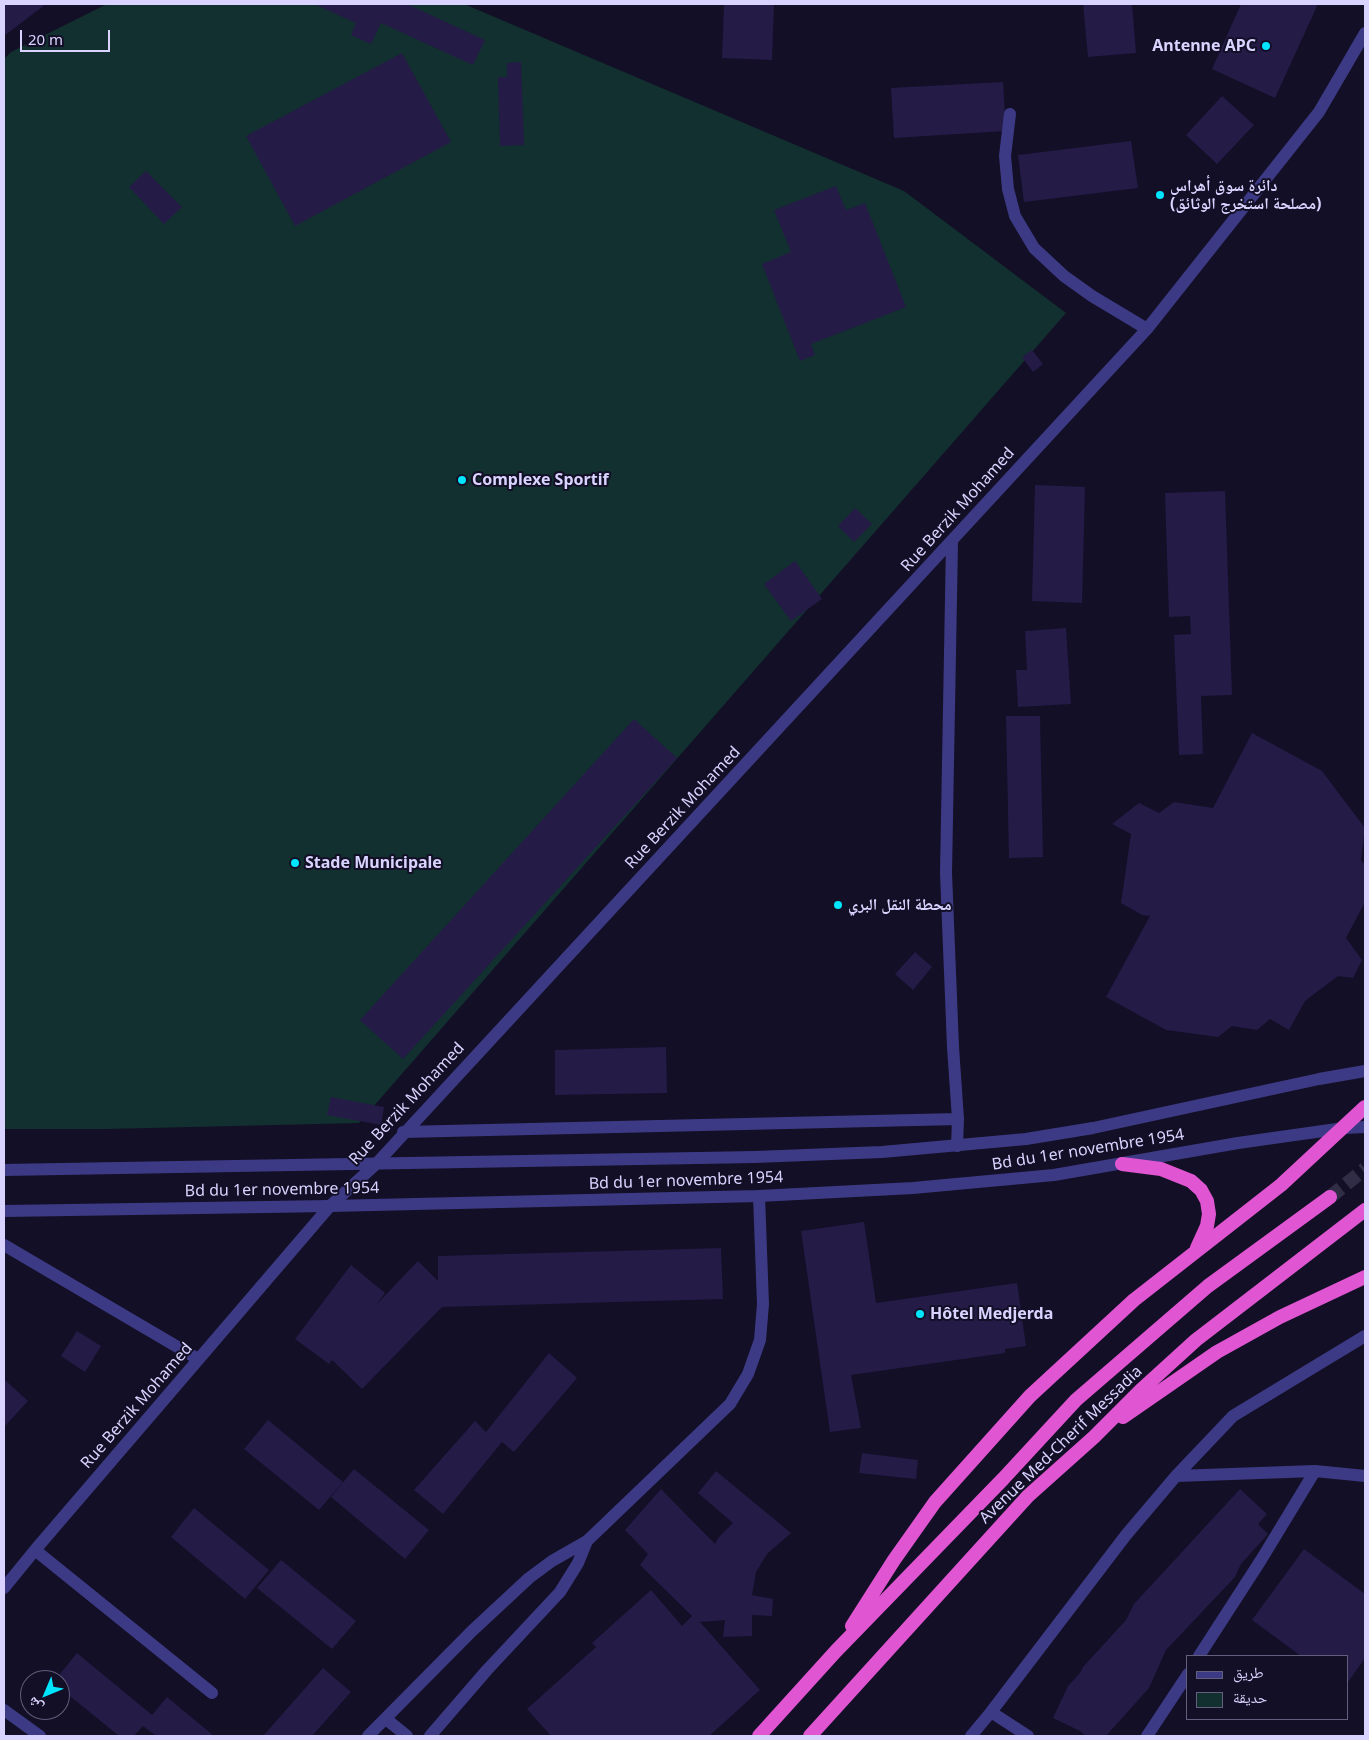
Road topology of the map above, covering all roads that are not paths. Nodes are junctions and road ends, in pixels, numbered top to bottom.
1 (1365, 33) edge
2 (1362, 47) edge
3 (1010, 114) dead end
4 (1147, 329) junction
5 (952, 542) junction
6 (1365, 1071) edge
7 (1365, 1107) edge
8 (958, 1119) junction
9 (1365, 1127) edge
10 (1344, 1128) junction
11 (403, 1132) junction
12 (958, 1146) junction
13 (376, 1164) junction
14 (1122, 1164) junction
15 (4, 1170) edge
16 (759, 1196) junction
17 (1330, 1197) tunnel mouth
18 (330, 1206) junction
19 (1365, 1210) edge
20 (4, 1211) edge
21 (4, 1245) edge
22 (1196, 1251) junction
23 (1365, 1277) edge
24 (1365, 1336) edge
25 (198, 1359) junction
26 (1094, 1437) junction
27 (1315, 1471) junction
28 (1176, 1476) junction
29 (1365, 1476) edge
30 (587, 1541) junction
31 (35, 1550) junction
32 (4, 1588) edge
33 (836, 1651) junction
34 (1200, 1655) edge
35 (1186, 1677) edge
36 (212, 1693) dead end
37 (4, 1710) edge
38 (991, 1712) junction
39 (386, 1719) junction
40 (40, 1736) edge
41 (368, 1736) edge
42 (407, 1736) edge
43 (430, 1736) edge
44 (759, 1736) edge
45 (810, 1736) edge
46 (971, 1736) edge
47 (1028, 1736) edge
48 (1147, 1736) edge

1 - 2 street, Rue Berzik Mohamed
2 - 4 street, Rue Berzik Mohamed
3 - 4 street
4 - 5 street, Rue Berzik Mohamed
5 - 8 street
5 - 11 street, Rue Berzik Mohamed
6 - 12 street
7 - 10 highway
8 - 11 street
8 - 12 street
9 - 10 street, Bd du 1er novembre 1954
10 - 14 street, Bd du 1er novembre 1954
10 - 22 highway
11 - 13 street, Rue Berzik Mohamed
12 - 13 street
13 - 15 street
13 - 18 street, Rue Berzik Mohamed
14 - 16 street, Bd du 1er novembre 1954
14 - 22 highway
16 - 18 street, Bd du 1er novembre 1954
16 - 30 street
17 - 33 highway
18 - 20 street, Bd du 1er novembre 1954
18 - 25 street, Rue Berzik Mohamed
19 - 26 highway, Avenue Med-Cherif Messadia
21 - 25 street
22 - 33 highway
23 - 26 highway
24 - 28 street
25 - 31 street, Rue Berzik Mohamed
26 - 45 highway, Avenue Med-Cherif Messadia
27 - 28 street
27 - 29 street
27 - 34 street
28 - 38 street
30 - 39 street
30 - 43 street
31 - 32 street, Rue Berzik Mohamed
31 - 36 street
33 - 44 highway
35 - 48 street
37 - 40 street
38 - 46 street
38 - 47 street
39 - 41 street
39 - 42 street

